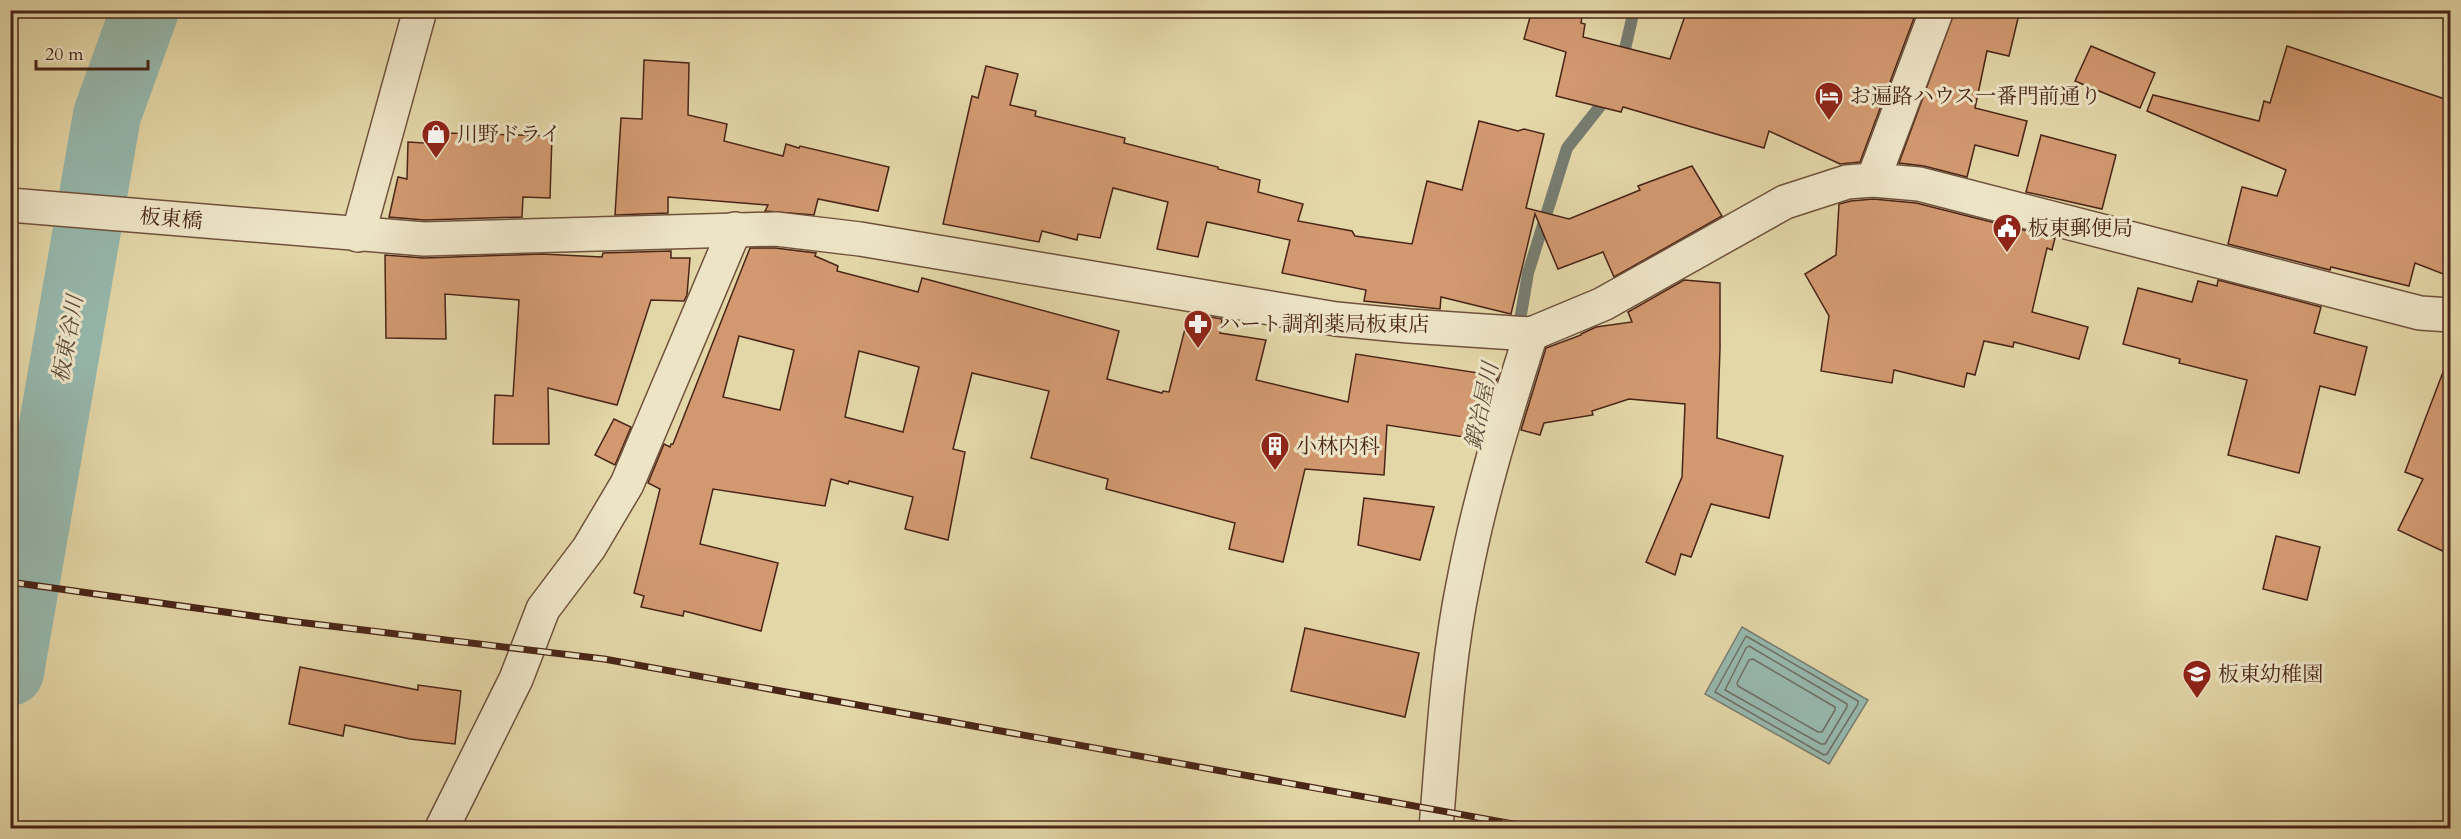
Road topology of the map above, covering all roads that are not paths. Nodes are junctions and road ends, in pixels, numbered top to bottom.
1 (420, 10) edge
2 (1937, 10) edge
3 (1874, 180) junction
4 (10, 205) edge
5 (735, 229) junction
6 (344, 234) junction
7 (2451, 315) edge
8 (1531, 333) junction
9 (442, 828) edge
10 (1436, 828) edge

1 - 6 street
2 - 3 street
3 - 7 street
3 - 8 street
4 - 6 street, 板東橋
5 - 6 street, 板東橋
5 - 8 street, 板東橋
5 - 9 street
8 - 10 street

